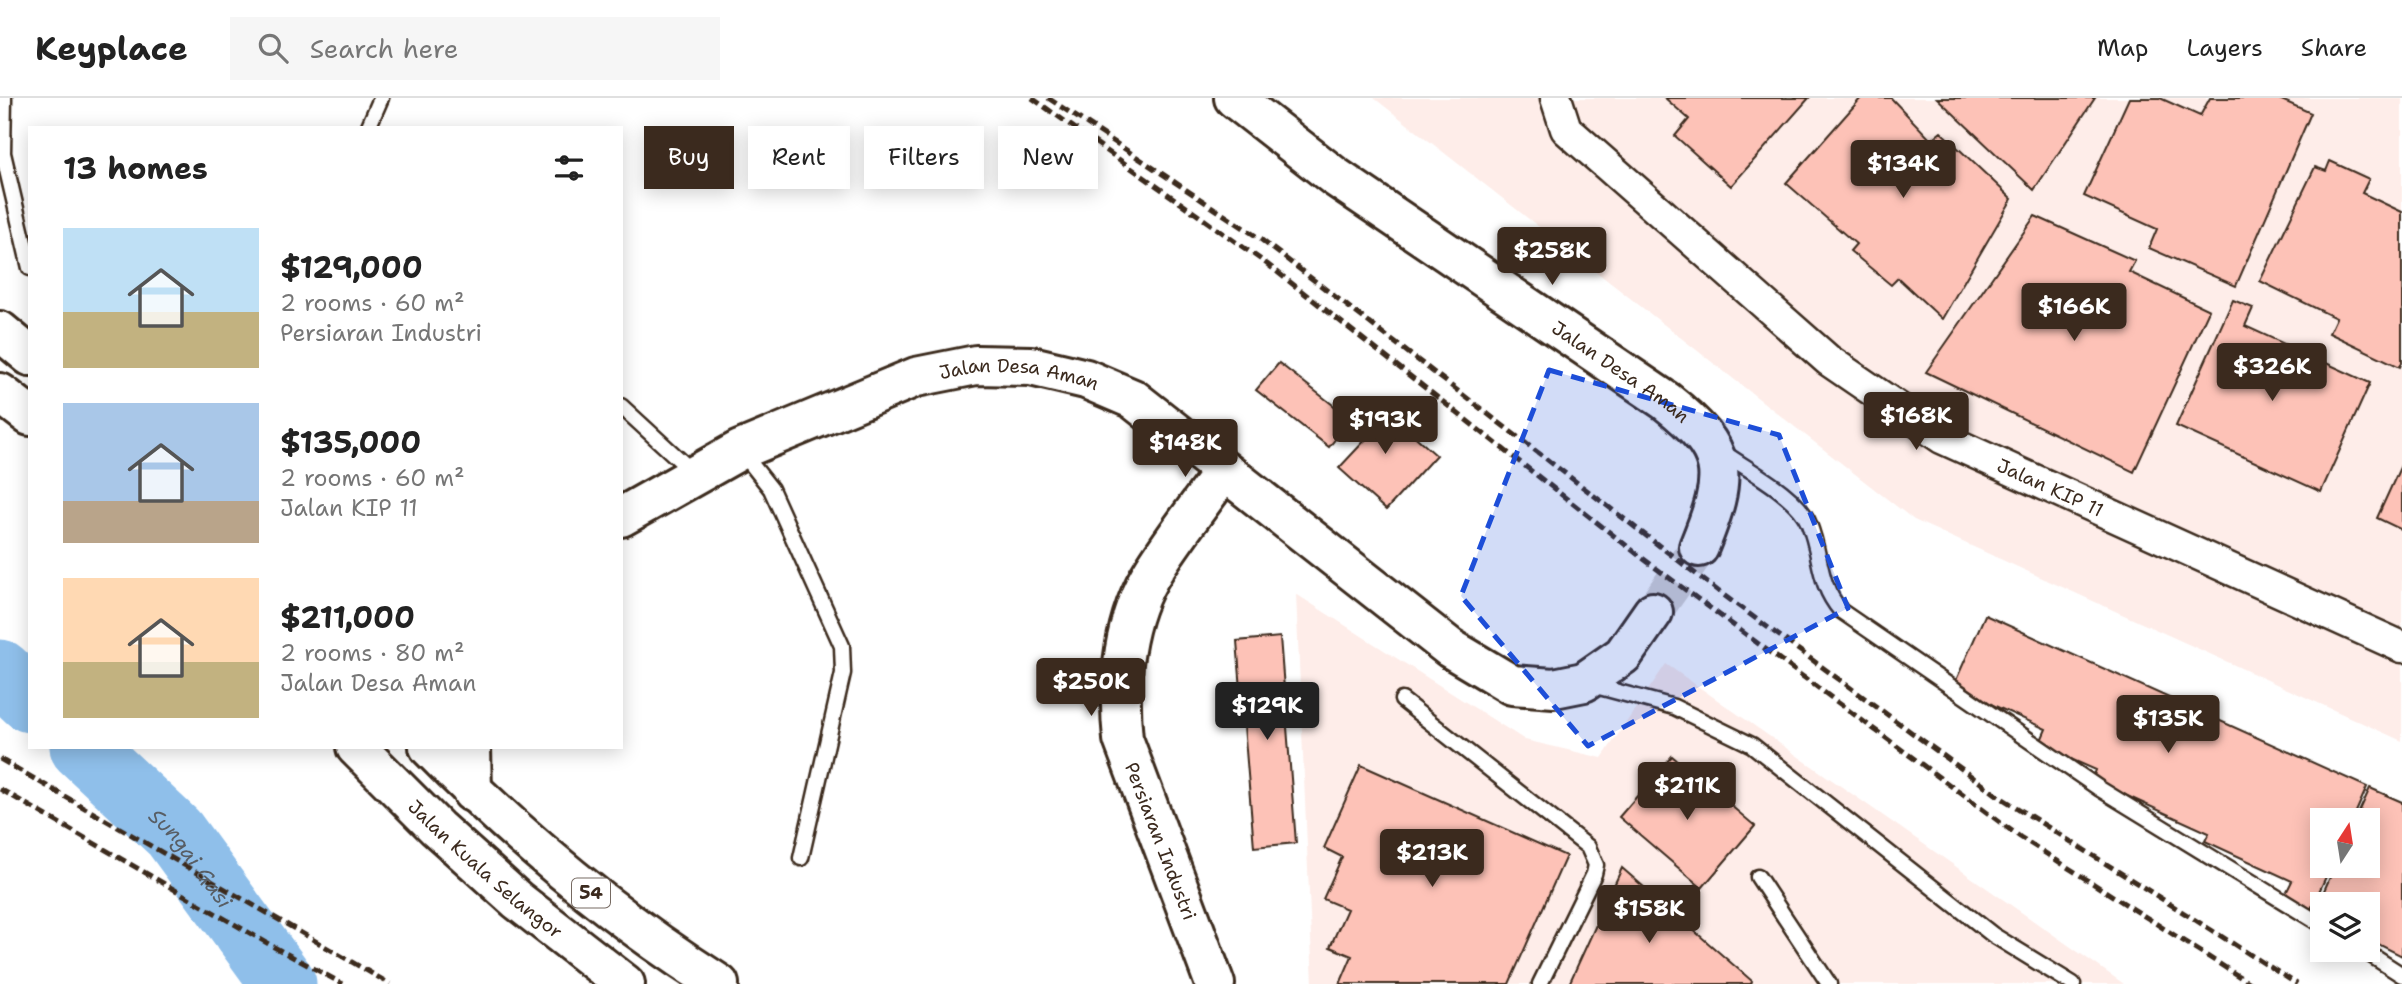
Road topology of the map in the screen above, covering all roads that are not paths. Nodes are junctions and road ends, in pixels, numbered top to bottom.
1 (4, 98) edge
2 (381, 98) edge
3 (1234, 98) edge
4 (1556, 98) edge
5 (369, 126) edge
6 (28, 259) edge
7 (0, 331) edge
8 (28, 354) edge
9 (0, 393) edge
10 (623, 409) edge
11 (28, 414) edge
12 (1711, 444) junction
13 (740, 450) junction
14 (1224, 471) junction
15 (696, 475) junction
16 (623, 516) edge
17 (1699, 547) tunnel mouth
18 (1653, 612) tunnel mouth
19 (2402, 647) edge
20 (1584, 682) junction
21 (1402, 700) dead end
22 (358, 749) edge
23 (431, 749) edge
24 (471, 749) edge
25 (472, 792) junction
26 (801, 858) dead end
27 (1758, 877) dead end
28 (2310, 919) edge
29 (2380, 961) edge
30 (2402, 975) edge
31 (625, 984) edge
32 (719, 984) edge
33 (1215, 984) edge
34 (1540, 984) edge
35 (1829, 984) edge
36 (2073, 984) edge

1 - 6 lane
2 - 5 lane
3 - 12 main road, Jalan Desa Aman
4 - 19 street, Jalan KIP 11
7 - 8 main road
9 - 11 main road
10 - 15 lane
12 - 17 main road, Jalan Desa Aman
12 - 28 lane
13 - 14 main road, Jalan Desa Aman
13 - 15 main road, Jalan Desa Aman
13 - 26 lane
14 - 20 main road, Jalan Desa Aman
14 - 33 main road, Persiaran Industri
15 - 16 main road, Jalan Desa Aman
18 - 20 main road, Jalan Desa Aman
20 - 36 lane
21 - 34 lane
22 - 31 main road, Jalan Kuala Selangor / 54
23 - 25 main road, 54
24 - 25 main road
25 - 32 main road, 54
27 - 35 lane
29 - 30 lane

